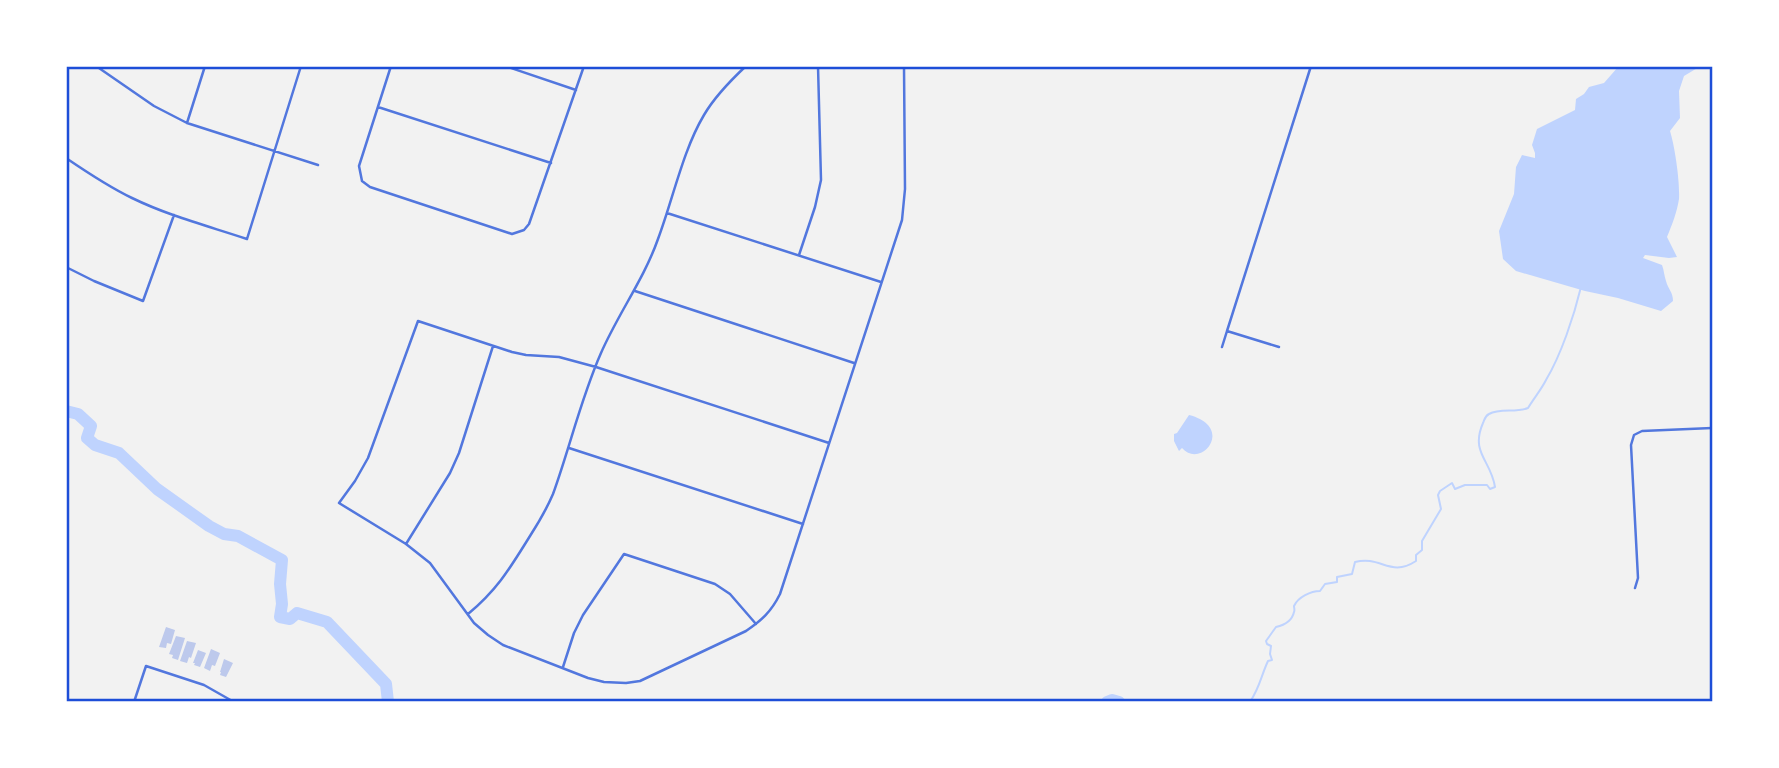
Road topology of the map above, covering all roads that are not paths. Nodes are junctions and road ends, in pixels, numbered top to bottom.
1 (96, 66) edge
2 (205, 66) edge
3 (301, 66) edge
4 (391, 66) edge
5 (505, 66) edge
6 (584, 66) edge
7 (746, 66) edge
8 (818, 66) edge
9 (904, 66) edge
10 (1311, 66) edge
11 (576, 90) junction
12 (378, 107) junction
13 (187, 123) junction
14 (274, 151) junction
15 (66, 158) edge
16 (551, 163) junction
17 (318, 165) dead end
18 (667, 212) junction
19 (174, 215) junction
20 (799, 254) junction
21 (66, 267) edge
22 (880, 282) junction
23 (634, 291) junction
24 (1227, 331) junction
25 (493, 346) junction
26 (1222, 346) dead end
27 (1279, 348) dead end
28 (854, 363) junction
29 (596, 367) junction
30 (1713, 428) edge
31 (829, 443) junction
32 (568, 447) junction
33 (803, 524) junction
34 (406, 544) junction
35 (1635, 588) dead end
36 (468, 614) junction
37 (756, 624) junction
38 (562, 668) junction
39 (228, 700) edge
40 (134, 702) edge
41 (234, 702) edge

1 - 13 street
2 - 13 street
3 - 14 street
4 - 12 street
5 - 11 street
6 - 11 street
7 - 18 street
8 - 20 street
9 - 22 street
10 - 24 street
11 - 16 street
12 - 16 street
12 - 16 street
13 - 14 street
14 - 17 street
14 - 19 street
15 - 19 street
18 - 20 street
18 - 23 street
19 - 21 street
20 - 22 street
22 - 28 street
23 - 28 street
23 - 29 street
24 - 26 street
24 - 27 street
25 - 29 street
25 - 34 street
25 - 34 street
28 - 31 street
29 - 31 street
29 - 32 street
30 - 35 street
31 - 33 street
32 - 33 street
32 - 36 street
33 - 37 street
34 - 36 street
36 - 38 street
37 - 38 street
37 - 38 street
39 - 40 street
39 - 41 street

